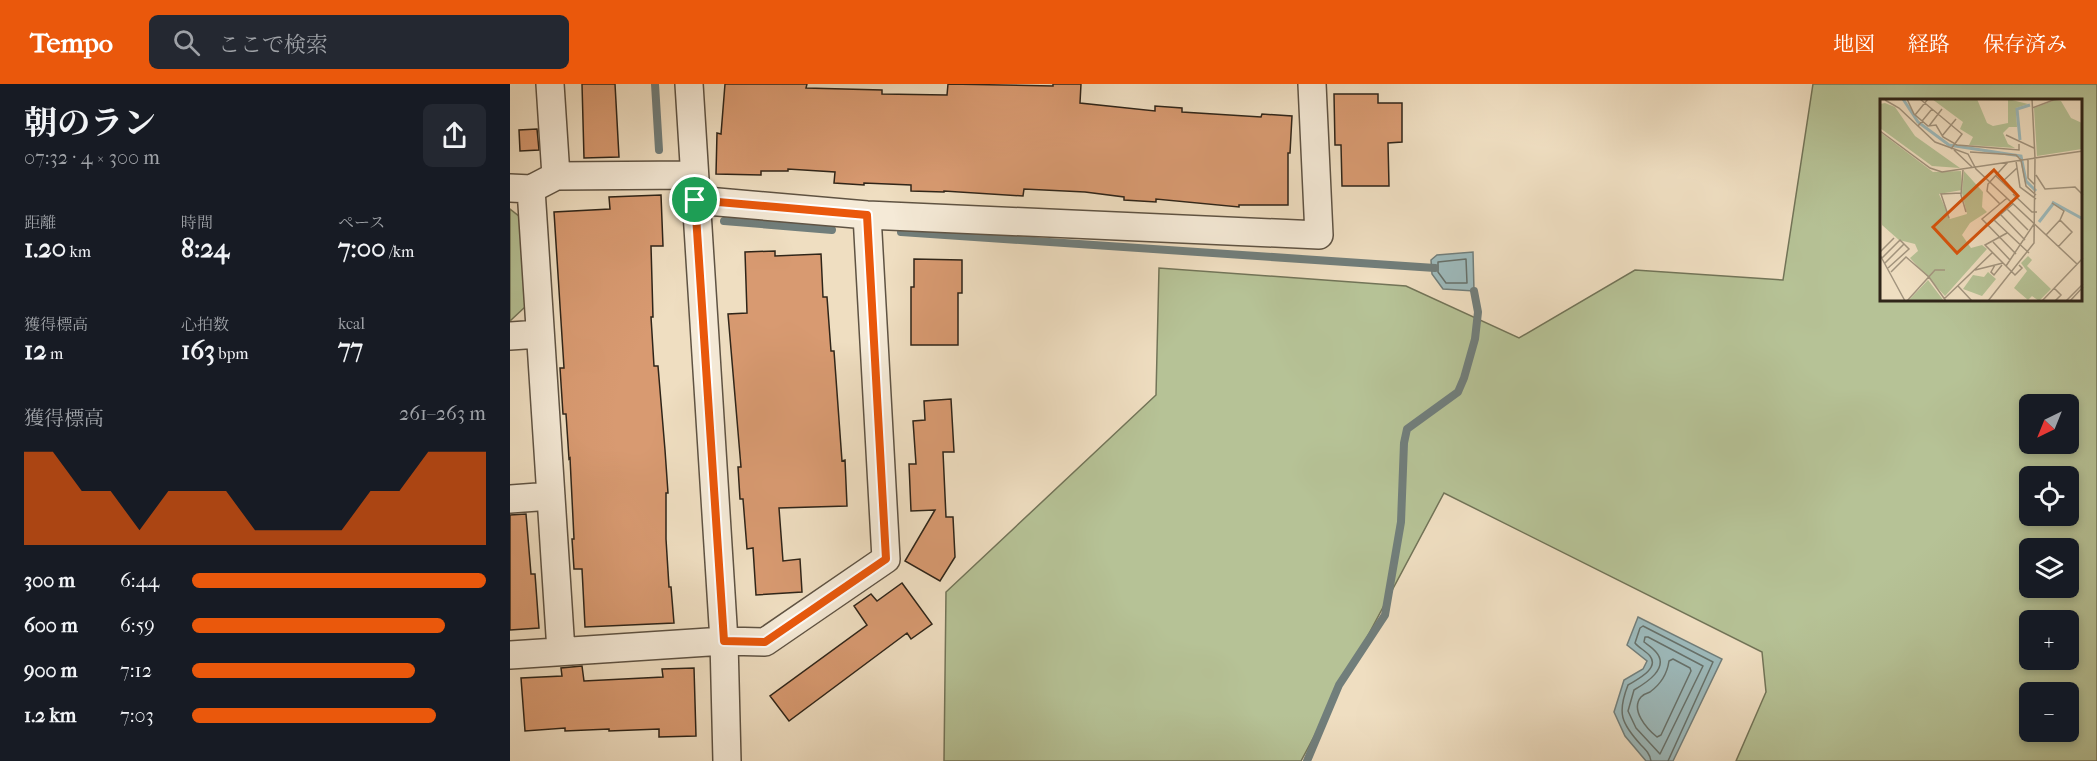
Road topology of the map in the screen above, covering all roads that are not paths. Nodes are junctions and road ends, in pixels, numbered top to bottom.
1 (550, 84) edge
2 (689, 84) edge
3 (1312, 84) edge
4 (556, 176) junction
5 (694, 187) junction
6 (520, 188) edge
7 (867, 215) junction
8 (540, 334) junction
9 (510, 336) edge
10 (551, 496) junction
11 (510, 499) edge
12 (724, 641) junction
13 (561, 651) junction
14 (510, 655) edge
15 (727, 761) edge

1 - 4 street
2 - 5 street
3 - 7 street
4 - 5 street
4 - 6 street
5 - 7 street
5 - 12 street
6 - 8 street
7 - 12 street
8 - 9 street
8 - 10 street
10 - 11 street
10 - 13 street
12 - 13 street
12 - 15 street
13 - 14 street

